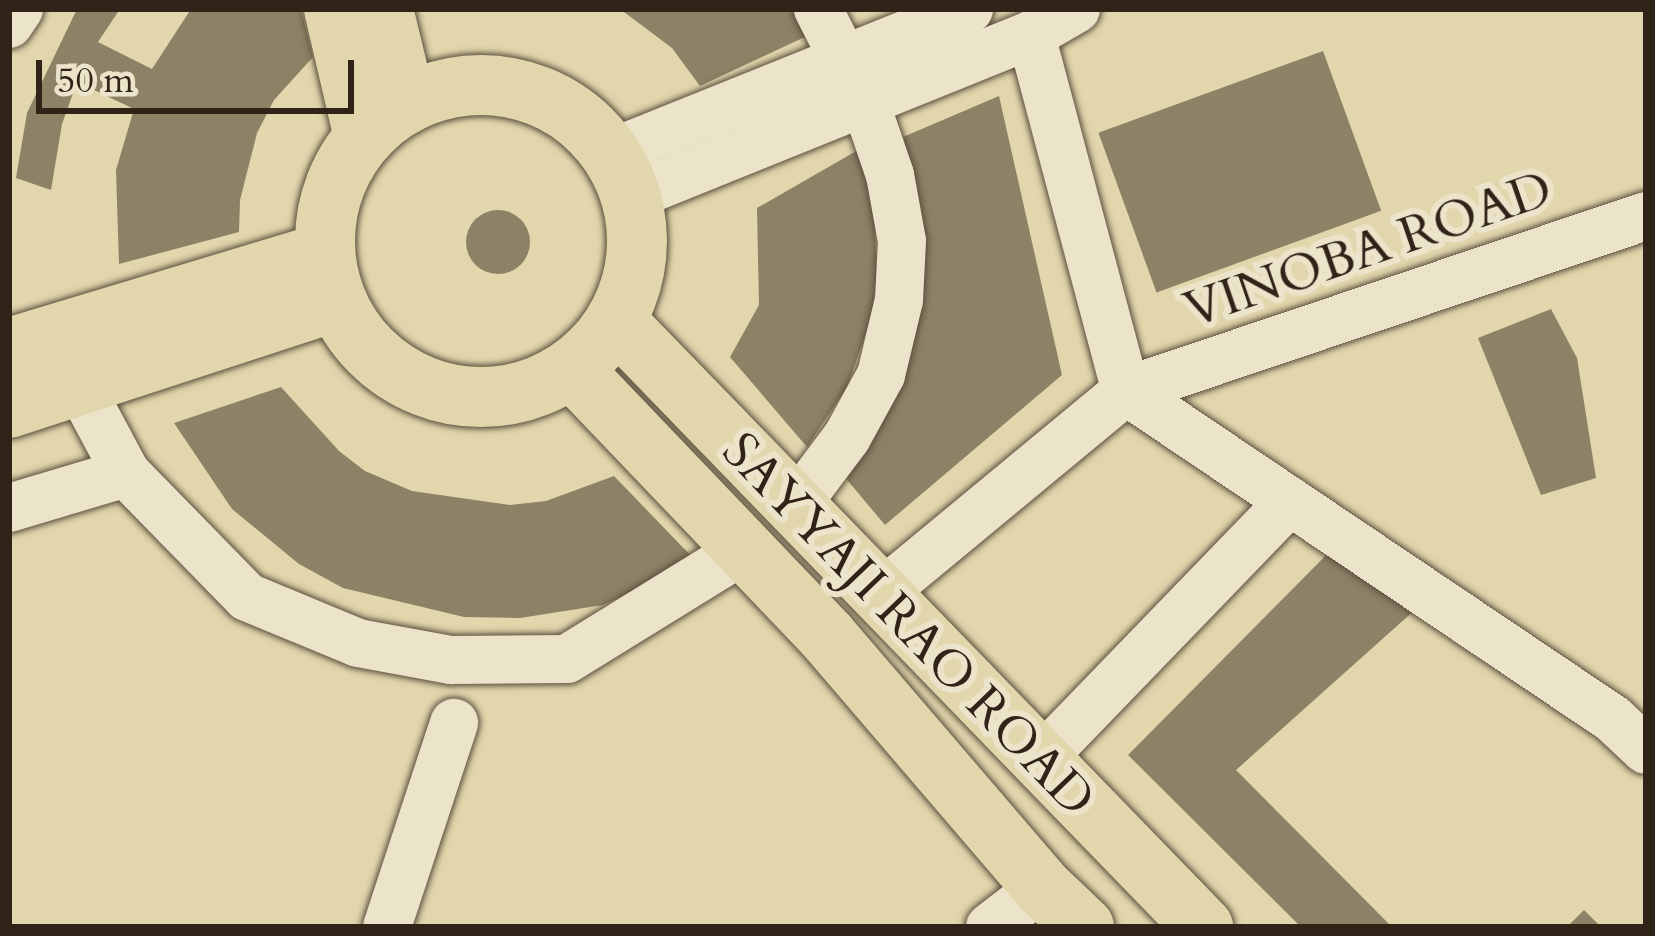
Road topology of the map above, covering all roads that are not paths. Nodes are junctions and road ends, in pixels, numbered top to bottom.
1 (19, 9) edge
2 (334, 9) edge
3 (383, 9) edge
4 (818, 9) edge
5 (969, 9) edge
6 (1076, 9) edge
7 (9, 24) edge
8 (1031, 35) junction
9 (854, 81) junction
10 (385, 121) junction
11 (622, 175) junction
12 (1646, 216) edge
13 (330, 277) junction
14 (616, 321) junction
15 (9, 348) edge
16 (572, 369) junction
17 (79, 386) junction
18 (1126, 391) junction
19 (9, 408) edge
20 (126, 473) junction
21 (1290, 501) junction
22 (9, 508) edge
23 (794, 509) junction
24 (742, 551) junction
25 (877, 597) junction
26 (454, 724) dead end
27 (1635, 724) edge
28 (1039, 761) junction
29 (1063, 907) edge
30 (387, 927) edge
31 (990, 927) edge
32 (1203, 927) edge

1 - 7 street
2 - 10 main road
3 - 10 main road
4 - 9 street
5 - 9 street
6 - 8 street
8 - 9 street
8 - 18 street
9 - 11 street
9 - 23 street
10 - 11 main road
10 - 13 main road
11 - 14 main road
12 - 18 street, VINOBA ROAD
13 - 15 main road
13 - 16 main road
13 - 17 main road
14 - 16 main road
14 - 23 main road, SAYYAJI RAO ROAD
16 - 24 main road, SAYYAJI RAO ROAD
17 - 19 main road
17 - 20 street
18 - 21 street
18 - 25 street
20 - 22 street
20 - 24 street
21 - 27 street
21 - 28 street
23 - 25 main road, SAYYAJI RAO ROAD
24 - 29 main road, SAYYAJI RAO ROAD
25 - 28 main road, SAYYAJI RAO ROAD
26 - 30 street
28 - 32 main road, SAYYAJI RAO ROAD
29 - 31 street

